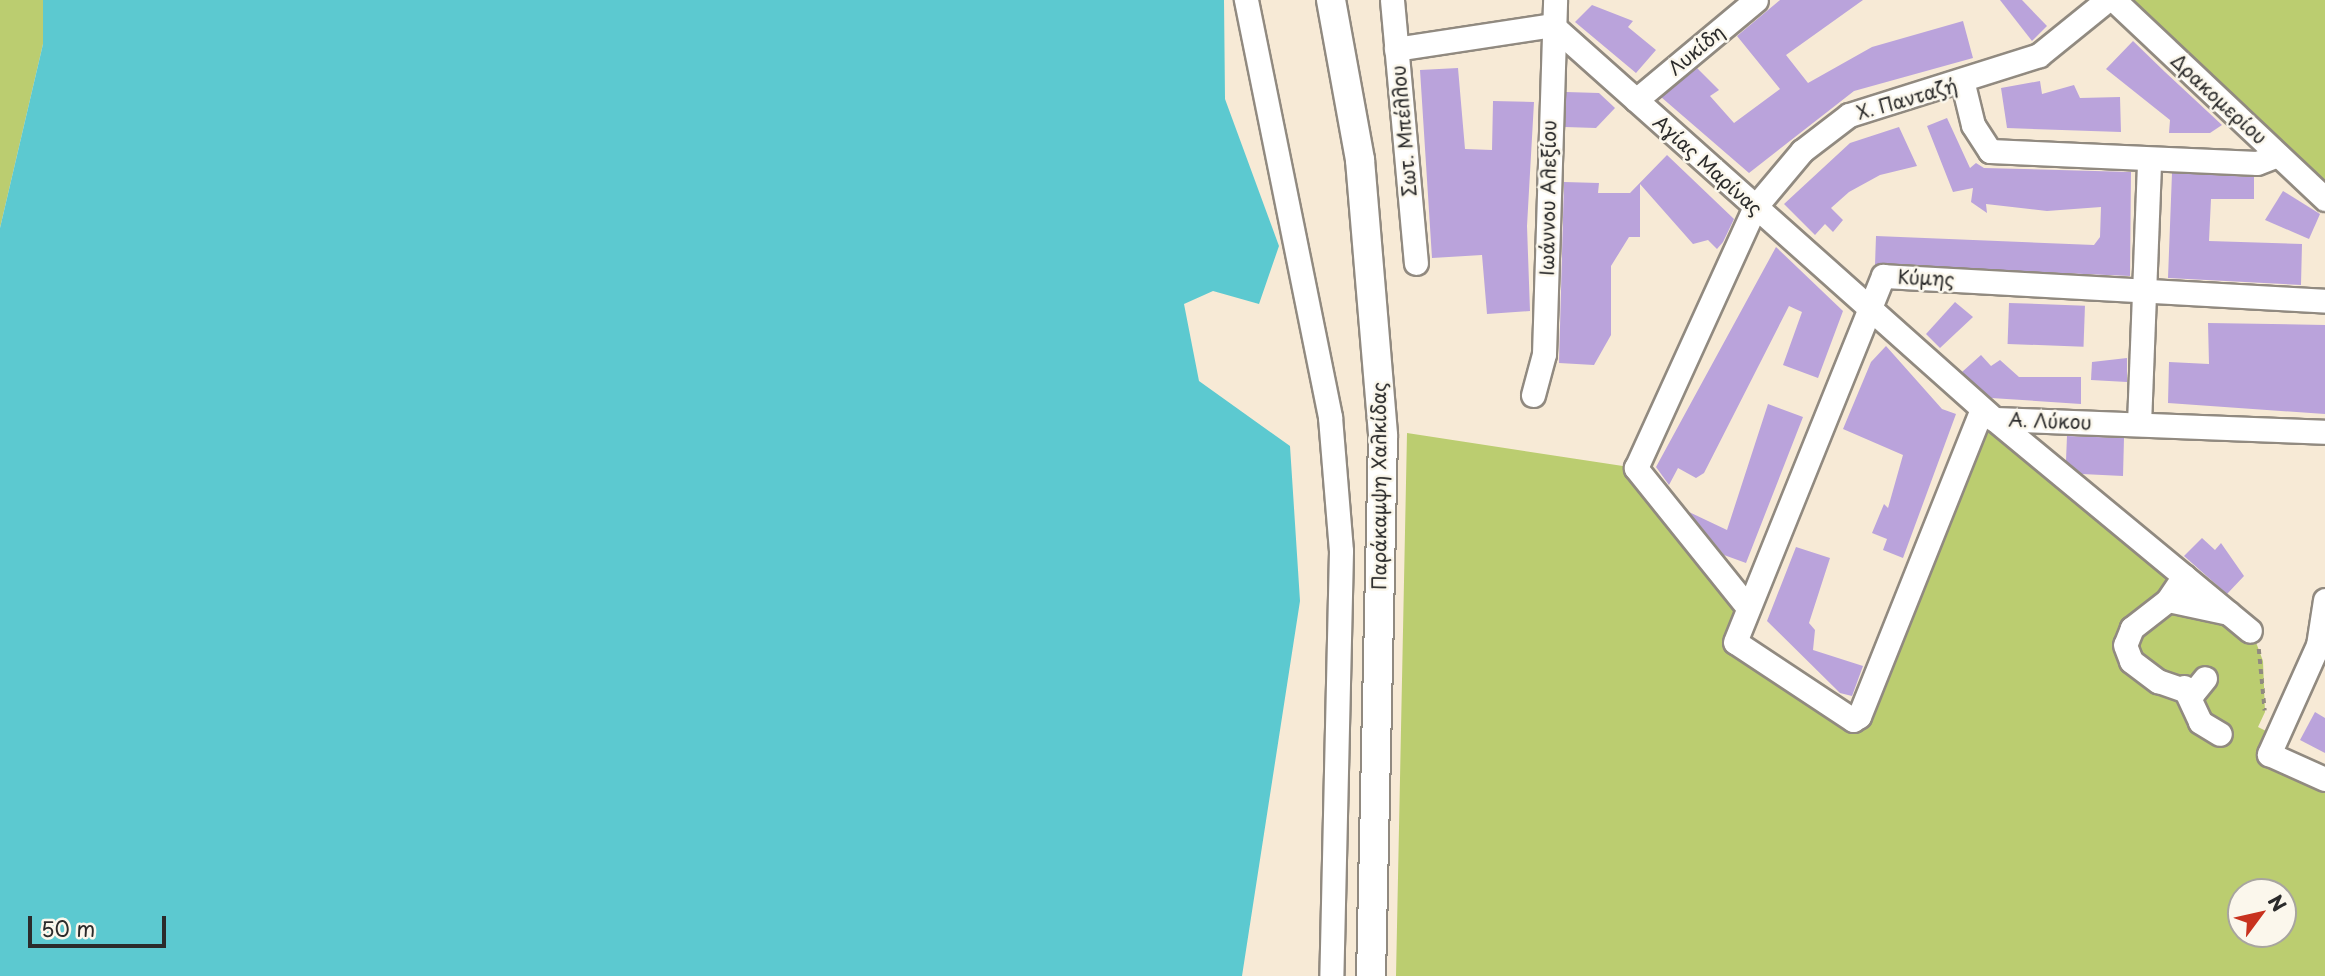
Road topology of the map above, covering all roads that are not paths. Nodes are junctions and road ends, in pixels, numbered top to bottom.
1 (1246, 0) edge
2 (1331, 0) edge
3 (1392, 0) edge
4 (1555, 0) edge
5 (1756, 0) edge
6 (2107, 0) edge
7 (2114, 0) edge
8 (1552, 25) junction
9 (1396, 48) junction
10 (1963, 83) junction
11 (1636, 100) junction
12 (2278, 155) junction
13 (2149, 159) junction
14 (2325, 199) edge
15 (1755, 207) junction
16 (1416, 263) dead end
17 (2144, 289) junction
18 (2325, 301) edge
19 (1866, 306) junction
20 (1533, 395) dead end
21 (1988, 414) junction
22 (2138, 424) junction
23 (2325, 432) edge
24 (2184, 576) junction
25 (2168, 600) junction
26 (2325, 600) edge
27 (1746, 605) junction
28 (2228, 613) junction
29 (2250, 631) road end
30 (1859, 716) joint
31 (2220, 734) dead end
32 (2325, 779) edge
33 (1331, 976) edge
34 (1371, 976) edge

1 - 33 street
2 - 34 main road, Παράκαμψη Χαλκίδας
3 - 9 street, Σωτ. Μπέλλου
4 - 8 street, Ιωάννου Αλεξίου
5 - 11 street, Λυκίδη
6 - 10 street, Χ. Πανταζή
7 - 12 street, Δρακομερίου
8 - 9 street
8 - 11 street, Αγίας Μαρίνας
8 - 20 street, Ιωάννου Αλεξίου
9 - 16 street, Σωτ. Μπέλλου
10 - 13 street
10 - 15 street, Χ. Πανταζή
11 - 15 street, Αγίας Μαρίνας
12 - 13 street
12 - 14 street, Δρακομερίου
13 - 17 street
15 - 19 street, Αγίας Μαρίνας
15 - 27 street, Χ. Πανταζή
17 - 18 street, Κύμης
17 - 19 street, Κύμης
17 - 22 street
19 - 21 street, Αγίας Μαρίνας
19 - 27 street, Κύμης
21 - 22 street, Α. Λύκου
21 - 24 street, Αγίας Μαρίνας
21 - 30 street, Α. Λύκου
22 - 23 street, Α. Λύκου
24 - 25 street
24 - 28 street, Αγίας Μαρίνας
25 - 28 street
25 - 31 street
26 - 32 street
27 - 30 street, Κύμης
28 - 29 street, Αγίας Μαρίνας

